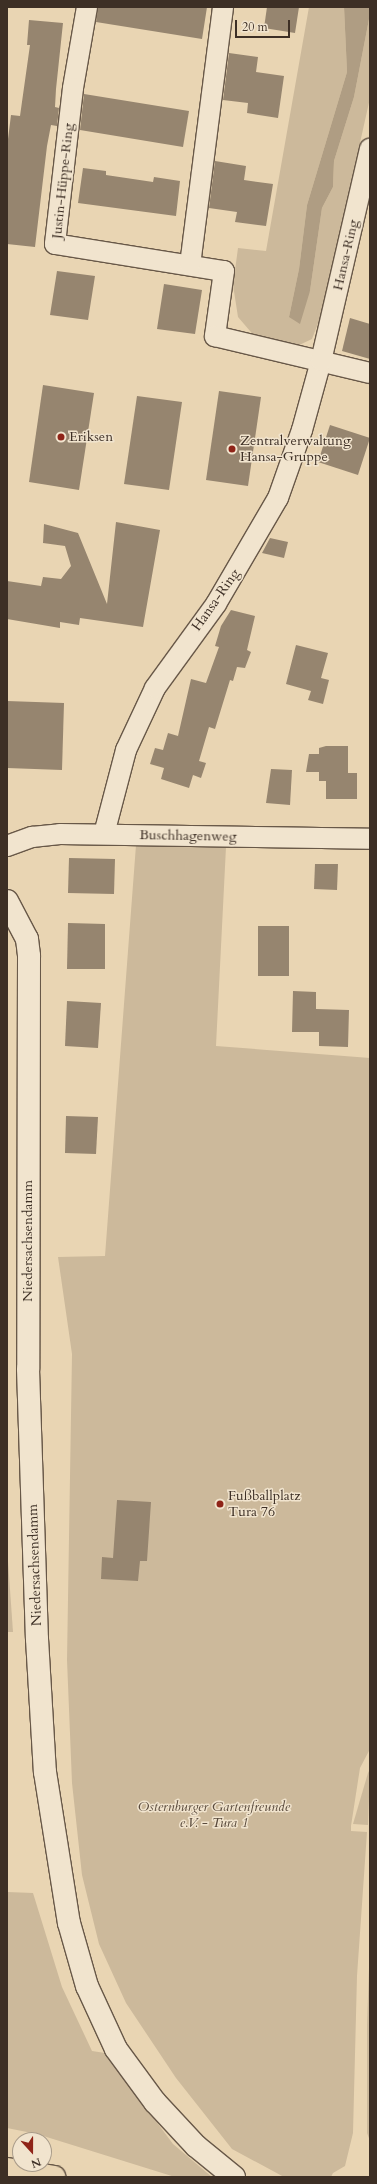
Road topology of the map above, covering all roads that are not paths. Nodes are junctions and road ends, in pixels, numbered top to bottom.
1 (87, 7) edge
2 (223, 7) edge
3 (370, 149) edge
4 (190, 265) junction
5 (321, 360) junction
6 (370, 373) edge
7 (104, 834) junction
8 (370, 839) edge
9 (7, 846) edge
10 (7, 901) edge
11 (7, 2169) edge
12 (54, 2177) edge
13 (234, 2177) edge

1 - 4 street, Justin-Hüppe-Ring
2 - 4 street
3 - 5 street, Hansa-Ring
4 - 5 street, Justin-Hüppe-Ring
5 - 6 street
5 - 7 street, Hansa-Ring
7 - 8 street, Buschhagenweg
7 - 9 street, Buschhagenweg
10 - 13 street, Niedersachsendamm
11 - 12 highway

